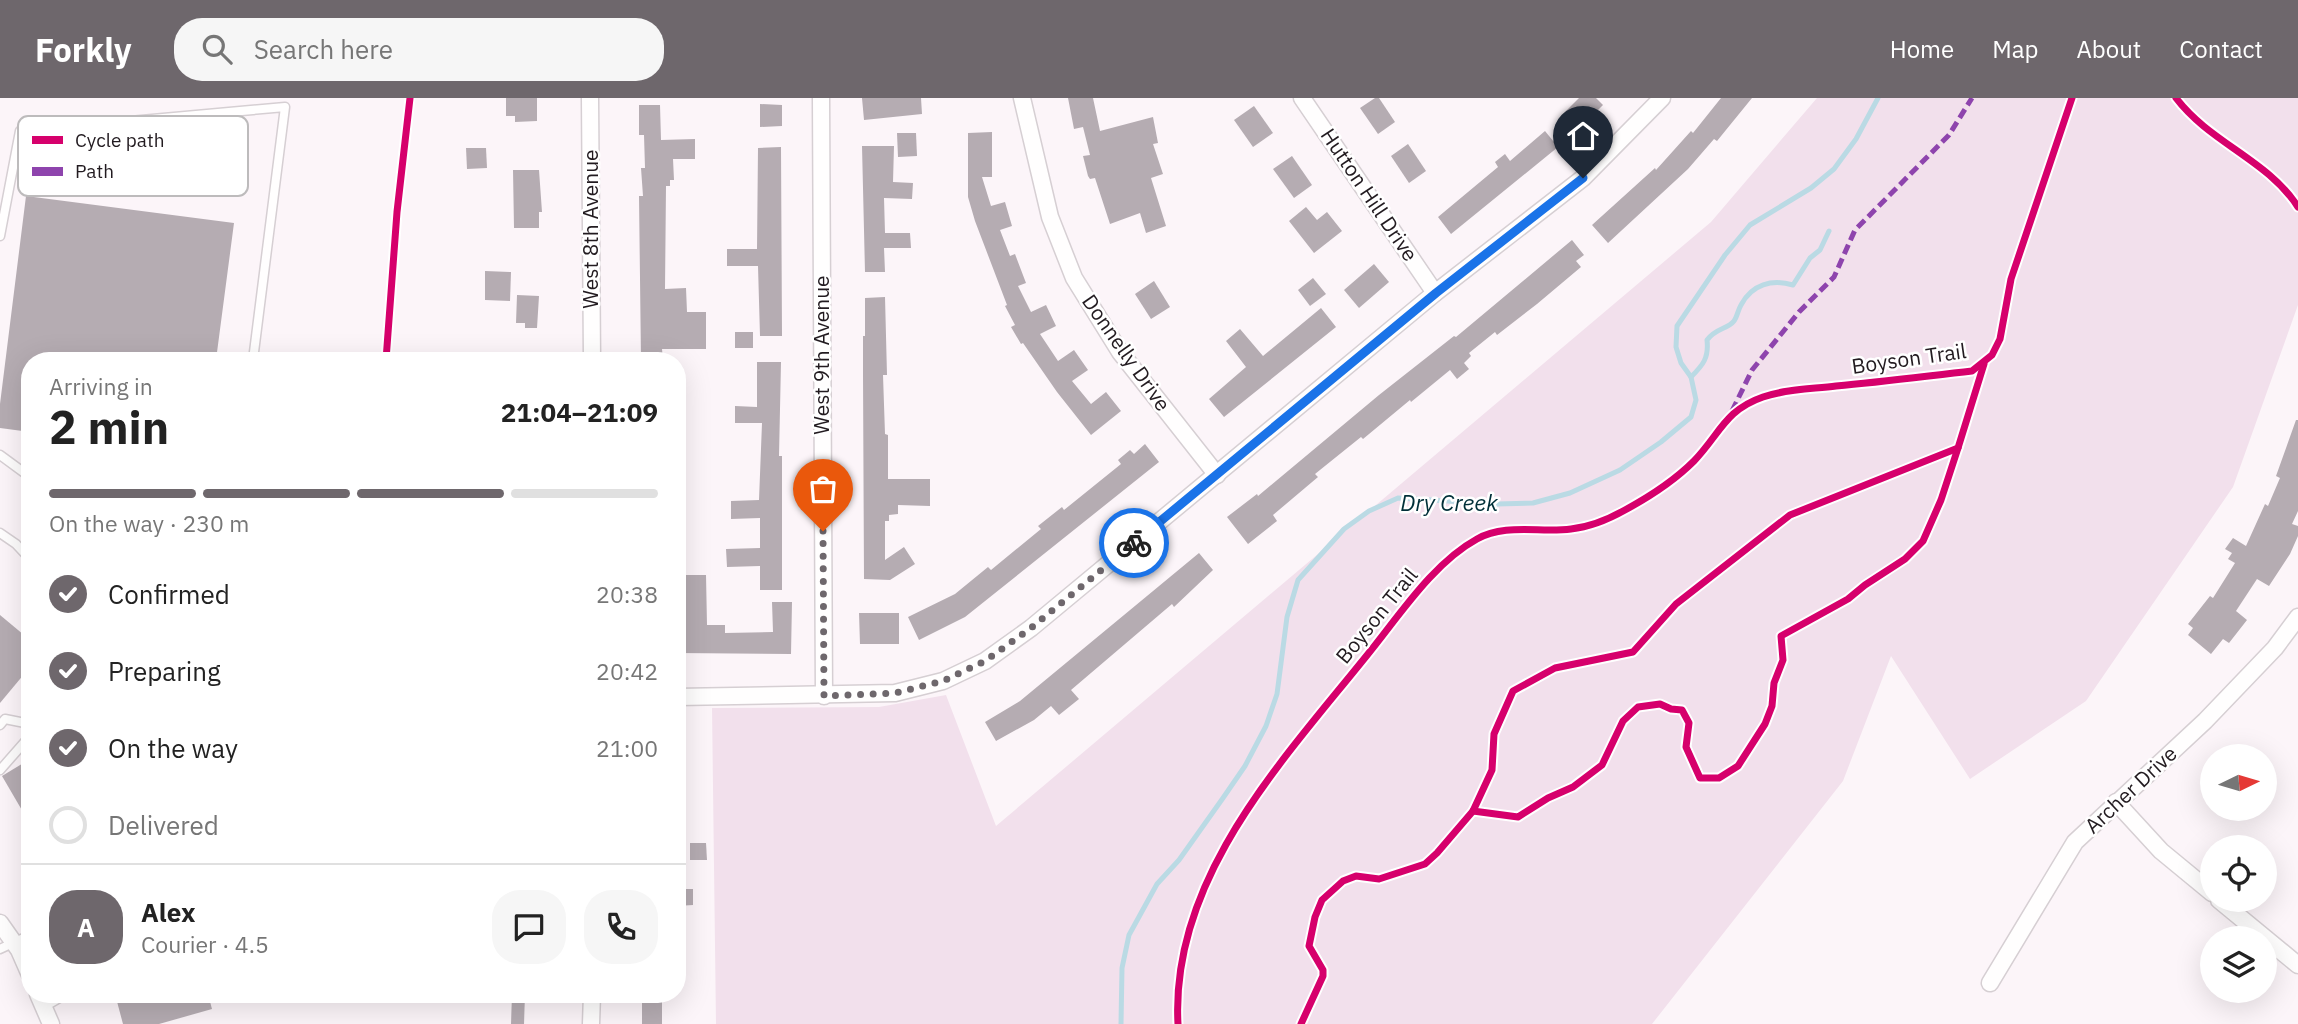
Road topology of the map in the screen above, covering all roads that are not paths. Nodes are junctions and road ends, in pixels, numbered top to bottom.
1 (590, 98) edge
2 (821, 98) edge
3 (1022, 98) edge
4 (1303, 98) edge
5 (1659, 99) edge
6 (186, 116) edge
7 (18, 142) edge
8 (0, 236) edge
9 (1436, 293) junction
10 (254, 352) edge
11 (592, 352) edge
12 (0, 455) edge
13 (21, 470) edge
14 (1217, 475) junction
15 (0, 533) edge
16 (21, 549) edge
17 (2298, 617) edge
18 (686, 696) edge
19 (824, 696) junction
20 (21, 722) edge
21 (0, 725) edge
22 (21, 746) edge
23 (0, 771) edge
24 (2116, 802) junction
25 (2200, 883) edge
26 (2234, 912) edge
27 (0, 923) edge
28 (7, 946) edge
29 (21, 964) edge
30 (2298, 965) edge
31 (1990, 983) dead end
32 (42, 1003) edge
33 (592, 1003) edge
34 (51, 1024) edge
35 (591, 1024) edge

1 - 11 street, West 8th Avenue
2 - 19 street, West 9th Avenue
3 - 14 street, Donnelly Drive
4 - 9 street, Hutton Hill Drive
5 - 9 street
6 - 10 lane
7 - 8 lane
9 - 14 street
12 - 13 lane
14 - 19 street
15 - 16 lane
17 - 24 street, Archer Drive
18 - 19 street
20 - 21 lane
22 - 23 lane
24 - 25 street
24 - 31 street, Archer Drive
26 - 30 street
27 - 28 street
28 - 29 street
32 - 34 street
33 - 35 street

